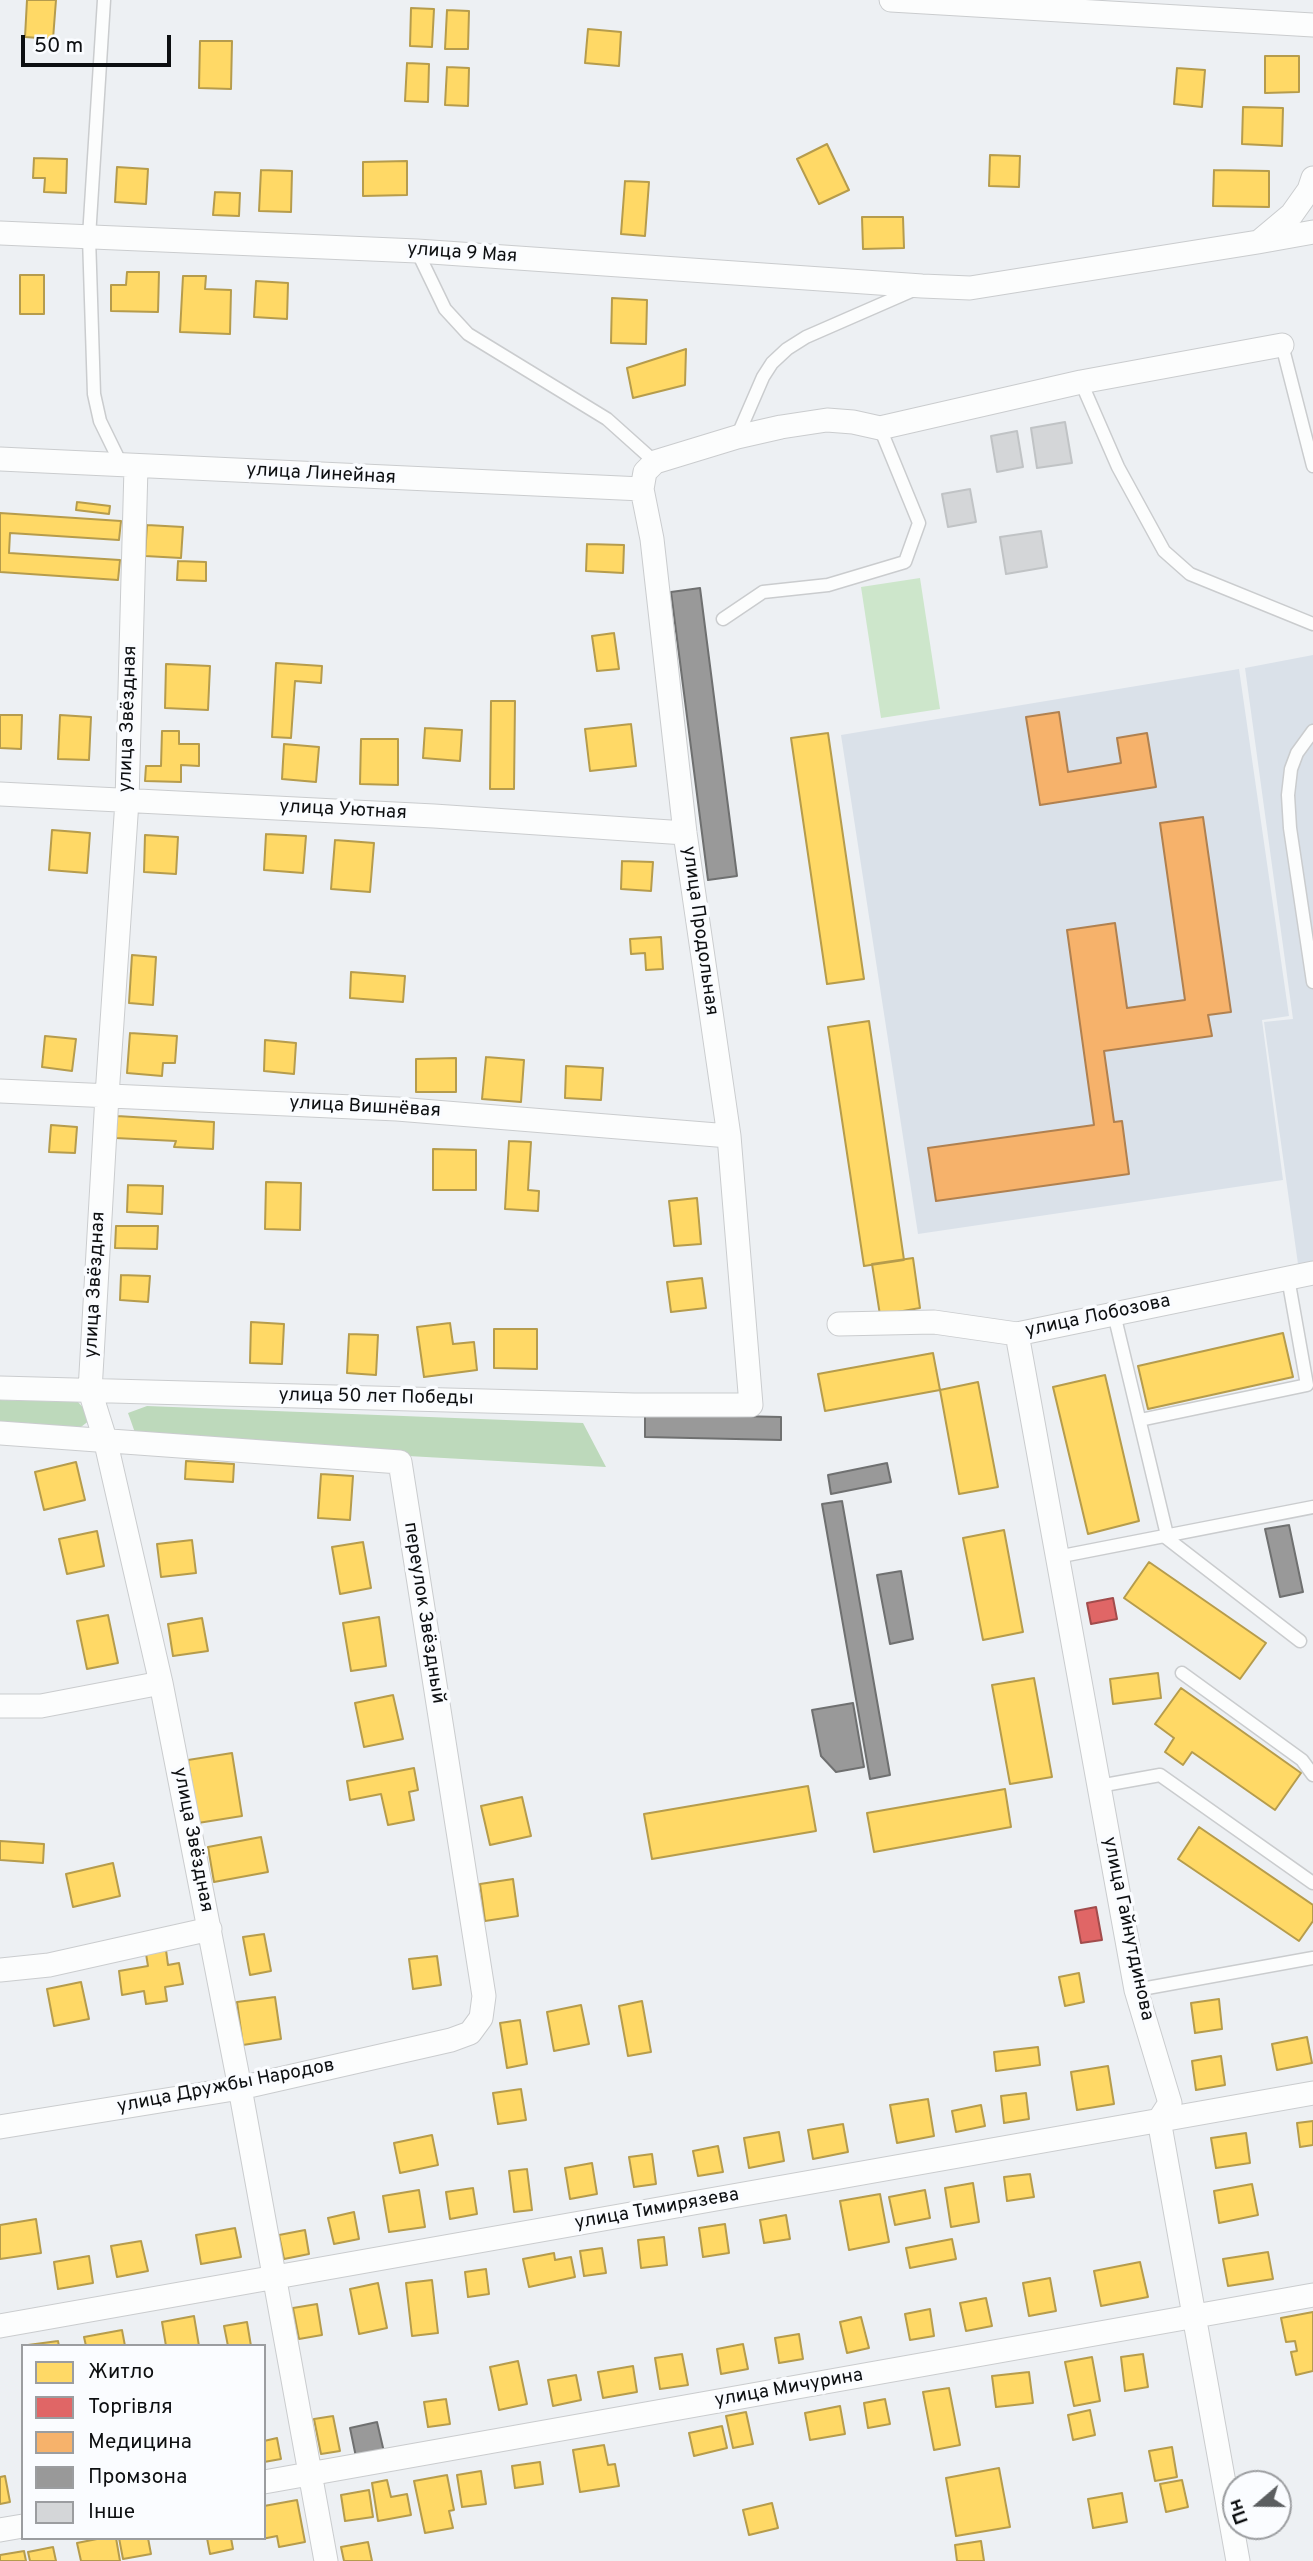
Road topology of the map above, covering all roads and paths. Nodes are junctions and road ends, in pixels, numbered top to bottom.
1 (104, 0) edge
2 (891, 0) edge
3 (1313, 25) edge
4 (1313, 178) edge
5 (1313, 232) edge
6 (0, 233) edge
7 (89, 237) junction
8 (1258, 243) junction
9 (417, 251) junction
10 (922, 286) junction
11 (1282, 345) joint
12 (1081, 382) junction
13 (880, 428) junction
14 (737, 436) junction
15 (0, 459) edge
16 (655, 462) junction
17 (1313, 466) edge
18 (129, 467) junction
19 (642, 489) junction
20 (723, 619) dead end
21 (1313, 624) edge
22 (1313, 731) edge
23 (0, 793) edge
24 (127, 801) junction
25 (685, 833) junction
26 (1313, 982) edge
27 (0, 1091) edge
28 (107, 1096) junction
29 (729, 1136) junction
30 (1313, 1273) edge
31 (1288, 1278) junction
32 (1114, 1314) junction
33 (839, 1324) dead end
34 (1012, 1334) junction
35 (0, 1388) edge
36 (90, 1391) junction
37 (751, 1405) joint
38 (1140, 1420) junction
39 (0, 1433) edge
40 (105, 1440) junction
41 (1313, 1507) edge
42 (1166, 1535) junction
43 (1057, 1557) junction
44 (1300, 1641) dead end
45 (1182, 1673) dead end
46 (161, 1683) junction
47 (0, 1706) edge
48 (1313, 1775) edge
49 (1099, 1786) junction
50 (1313, 1883) edge
51 (210, 1929) junction
52 (1313, 1958) edge
53 (0, 1970) edge
54 (1136, 1990) junction
55 (451, 2040) joint
56 (240, 2088) junction
57 (1313, 2093) edge
58 (1159, 2120) junction
59 (0, 2127) edge
60 (274, 2279) junction
61 (1313, 2295) edge
62 (1194, 2317) junction
63 (0, 2326) edge
64 (310, 2473) junction
65 (266, 2482) edge
66 (21, 2526) edge
67 (0, 2530) edge
68 (326, 2561) edge
69 (1238, 2561) edge

1 - 7 lane
2 - 3 street
4 - 8 street
5 - 8 street, улица 9 Мая
6 - 7 street, улица 9 Мая
7 - 9 street, улица 9 Мая
7 - 18 lane
8 - 10 street, улица 9 Мая
9 - 10 street, улица 9 Мая
9 - 16 lane
10 - 14 lane
11 - 12 street
11 - 17 lane
12 - 13 street
12 - 21 lane
13 - 14 street
13 - 20 lane
14 - 16 street
15 - 18 street, улица Линейная
16 - 19 street
18 - 19 street, улица Линейная
18 - 24 street, улица Звёздная
19 - 25 street, улица Продольная
22 - 26 lane
23 - 24 street, улица Уютная
24 - 25 street, улица Уютная
24 - 28 street, улица Звёздная
25 - 29 street, улица Продольная
27 - 28 street, улица Вишнёвая
28 - 29 street, улица Вишнёвая
28 - 36 street, улица Звёздная
29 - 37 street, улица Продольная
30 - 31 street, улица Лобозова
31 - 32 street, улица Лобозова
31 - 38 lane
32 - 34 street, улица Лобозова
32 - 38 lane
33 - 34 street, улица Лобозова
34 - 43 street, улица Гайнутдинова
35 - 36 street, улица 50 лет Победы
36 - 37 street, улица 50 лет Победы
36 - 40 street, улица Звёздная
38 - 42 lane
39 - 40 street
40 - 46 street, улица Звёздная
40 - 55 street, переулок Звёздный
41 - 42 lane
42 - 43 lane
42 - 44 lane
43 - 49 street, улица Гайнутдинова
45 - 48 lane
46 - 47 street
46 - 51 street, улица Звёздная
49 - 50 lane
49 - 54 street, улица Гайнутдинова
51 - 53 street
51 - 56 street, улица Звёздная
52 - 54 lane
54 - 58 street, улица Гайнутдинова
55 - 56 street, улица Дружбы Народов
56 - 59 street, улица Дружбы Народов
56 - 60 street, улица Звёздная
57 - 58 street, улица Тимирязева
58 - 60 street, улица Тимирязева
58 - 62 street, улица Гайнутдинова
60 - 63 street, улица Тимирязева
60 - 64 street, улица Звёздная
61 - 62 street, улица Мичурина
62 - 64 street, улица Мичурина
62 - 69 street, улица Гайнутдинова
64 - 65 street, улица Мичурина
64 - 68 street, улица Звёздная
66 - 67 street

